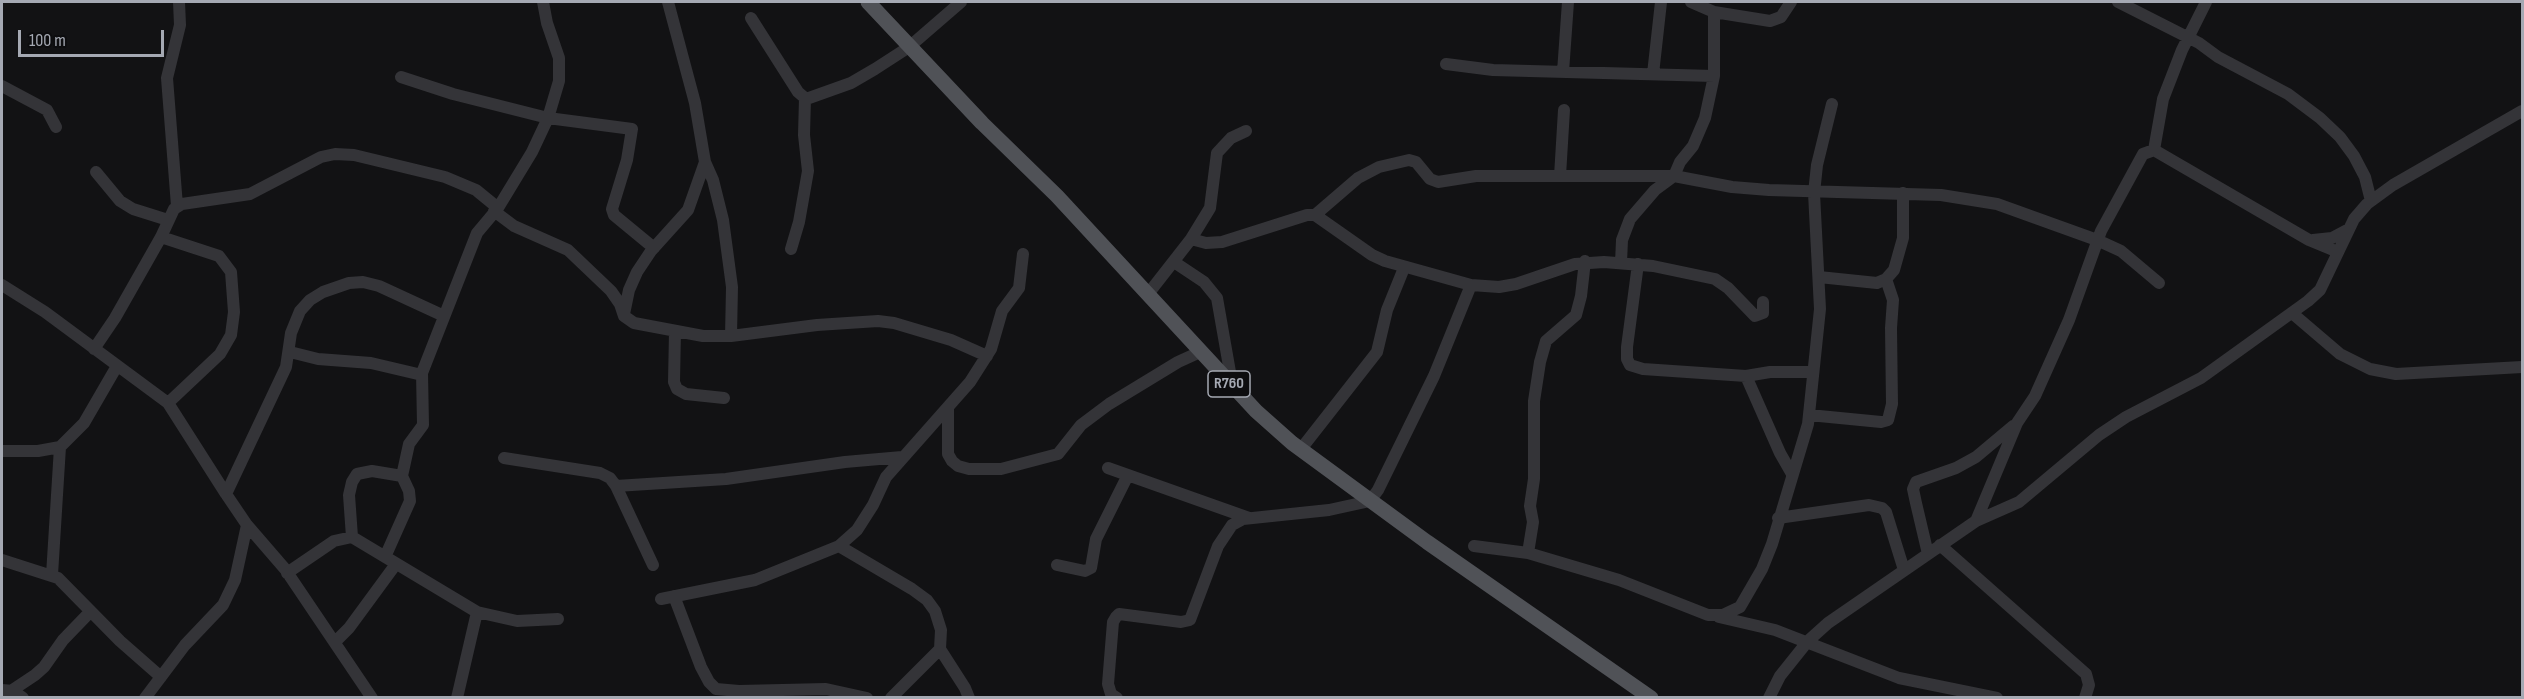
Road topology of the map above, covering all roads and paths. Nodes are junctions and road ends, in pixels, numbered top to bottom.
1 (179, 2) edge
2 (543, 2) edge
3 (668, 2) edge
4 (868, 2) edge
5 (961, 2) edge
6 (1568, 2) edge
7 (1661, 2) edge
8 (1691, 2) edge
9 (1791, 2) edge
10 (2118, 2) edge
11 (2206, 2) edge
12 (1714, 12) junction
13 (751, 18) dead end
14 (2188, 37) junction
15 (909, 47) junction
16 (1446, 64) dead end
17 (1563, 72) junction
18 (1653, 74) junction
19 (1714, 76) junction
20 (400, 77) dead end
21 (2, 86) edge
22 (805, 98) junction
23 (1832, 104) dead end
24 (1564, 110) dead end
25 (2523, 111) edge
26 (548, 118) junction
27 (56, 127) dead end
28 (1246, 131) dead end
29 (2154, 150) junction
30 (705, 162) junction
31 (96, 172) dead end
32 (1560, 176) junction
33 (1674, 176) junction
34 (1814, 193) junction
35 (1904, 193) junction
36 (2371, 201) junction
37 (177, 206) junction
38 (496, 210) junction
39 (1315, 215) junction
40 (168, 220) junction
41 (2349, 229) junction
42 (161, 237) junction
43 (1191, 239) junction
44 (2097, 240) junction
45 (2309, 240) junction
46 (654, 248) junction
47 (791, 249) dead end
48 (2338, 252) junction
49 (1023, 255) dead end
50 (1585, 261) junction
51 (1174, 262) junction
52 (1621, 263) junction
53 (1638, 264) junction
54 (1404, 268) junction
55 (1819, 277) junction
56 (1886, 279) junction
57 (2159, 283) dead end
58 (2, 285) edge
59 (1471, 285) junction
60 (1148, 294) junction
61 (1763, 302) dead end
62 (2292, 313) junction
63 (444, 316) junction
64 (624, 316) junction
65 (675, 331) junction
66 (731, 336) junction
67 (94, 349) junction
68 (290, 352) junction
69 (1200, 352) junction
70 (987, 356) junction
71 (117, 366) junction
72 (2523, 367) edge
73 (1813, 372) junction
74 (422, 375) junction
75 (1746, 375) junction
76 (1233, 389) junction
77 (724, 398) dead end
78 (168, 403) junction
79 (948, 407) junction
80 (1809, 415) junction
81 (2017, 423) junction
82 (60, 447) junction
83 (1301, 449) junction
84 (2, 451) edge
85 (902, 457) junction
86 (504, 458) dead end
87 (1108, 468) dead end
88 (1792, 474) junction
89 (1128, 475) junction
90 (402, 476) junction
91 (616, 486) junction
92 (226, 494) junction
93 (1370, 501) junction
94 (1249, 518) junction
95 (1778, 518) junction
96 (1976, 521) junction
97 (247, 525) junction
98 (352, 537) junction
99 (1940, 545) junction
100 (839, 546) junction
101 (1474, 546) dead end
102 (1528, 552) junction
103 (1928, 554) junction
104 (2, 560) edge
105 (391, 560) junction
106 (653, 565) dead end
107 (1057, 565) dead end
108 (1904, 570) junction
109 (287, 573) junction
110 (52, 575) junction
111 (674, 596) junction
112 (661, 599) dead end
113 (90, 612) junction
114 (477, 612) junction
115 (1715, 616) junction
116 (558, 619) dead end
117 (1808, 641) junction
118 (335, 642) junction
119 (940, 649) junction
120 (161, 677) junction
121 (5, 689) edge
122 (769, 694) edge
123 (22, 698) edge
124 (145, 698) edge
125 (372, 698) edge
126 (457, 698) edge
127 (867, 698) edge
128 (891, 698) edge
129 (969, 698) edge
130 (1117, 698) edge
131 (1651, 698) edge
132 (1768, 698) edge
133 (1997, 698) edge
134 (2085, 698) edge

1 - 37 street
2 - 26 street
3 - 30 street
4 - 15 main road, R760
5 - 15 street
6 - 17 street
7 - 18 street
8 - 12 street
9 - 12 street
10 - 14 street
11 - 14 street
12 - 19 street
13 - 22 street
14 - 29 street
14 - 36 street
15 - 22 street
15 - 60 main road, R760
16 - 17 street
17 - 18 street
18 - 19 street
19 - 33 street
20 - 26 street
21 - 27 street
22 - 47 street
23 - 34 street
24 - 32 street
25 - 36 street
26 - 38 street
26 - 46 street
28 - 43 street
29 - 44 street
29 - 45 street
30 - 46 street
30 - 66 street
31 - 40 street
32 - 33 street
32 - 39 street
33 - 34 street
33 - 52 street
34 - 35 street
34 - 55 street
35 - 44 street
35 - 56 street
36 - 41 street
37 - 38 street
37 - 40 street
38 - 63 street
38 - 64 street
39 - 43 street
39 - 54 street
40 - 42 street
41 - 45 street
41 - 48 street
42 - 67 street
42 - 78 street
43 - 51 street
44 - 57 street
44 - 81 street
45 - 48 street
46 - 64 street
48 - 62 street
49 - 70 street
50 - 52 street
50 - 59 street
50 - 102 street
51 - 60 street
51 - 76 street
52 - 53 street
53 - 61 street
53 - 75 street
54 - 59 street
54 - 83 street
55 - 56 street
55 - 73 street
56 - 80 street
58 - 67 street
59 - 93 street
60 - 69 main road, R760
62 - 72 street
62 - 96 street
63 - 68 street
63 - 74 street
64 - 65 street
65 - 66 street
65 - 77 street
66 - 70 street
67 - 71 street
68 - 74 street
68 - 92 street
69 - 76 main road, R760
69 - 79 street
70 - 79 street
71 - 78 street
71 - 82 street
73 - 75 street
73 - 80 street
74 - 90 street
75 - 88 street
76 - 83 main road, R760
78 - 92 street
79 - 85 street
80 - 88 street
81 - 96 street
81 - 103 street
82 - 84 street
82 - 110 street
83 - 93 main road, R760
85 - 91 street
85 - 100 street
86 - 91 street
87 - 89 street
88 - 95 street
89 - 94 street
89 - 107 street
90 - 98 street
90 - 105 street
91 - 106 street
92 - 97 street
93 - 94 street
93 - 131 main road, R760
94 - 130 street
95 - 108 street
95 - 115 street
96 - 99 street
97 - 109 street
97 - 120 street
98 - 105 street
98 - 109 street
99 - 103 street
99 - 134 street
100 - 111 street
100 - 119 street
101 - 102 street
102 - 115 street
103 - 108 street
104 - 110 street
105 - 114 street
105 - 118 street
108 - 117 street
109 - 118 street
110 - 113 street
111 - 112 street
111 - 122 street
113 - 120 street
113 - 121 street
114 - 116 street
114 - 126 street
115 - 117 street
117 - 132 street
117 - 133 street
118 - 125 street
119 - 128 street
119 - 129 street
120 - 124 street
121 - 123 street
122 - 127 street

